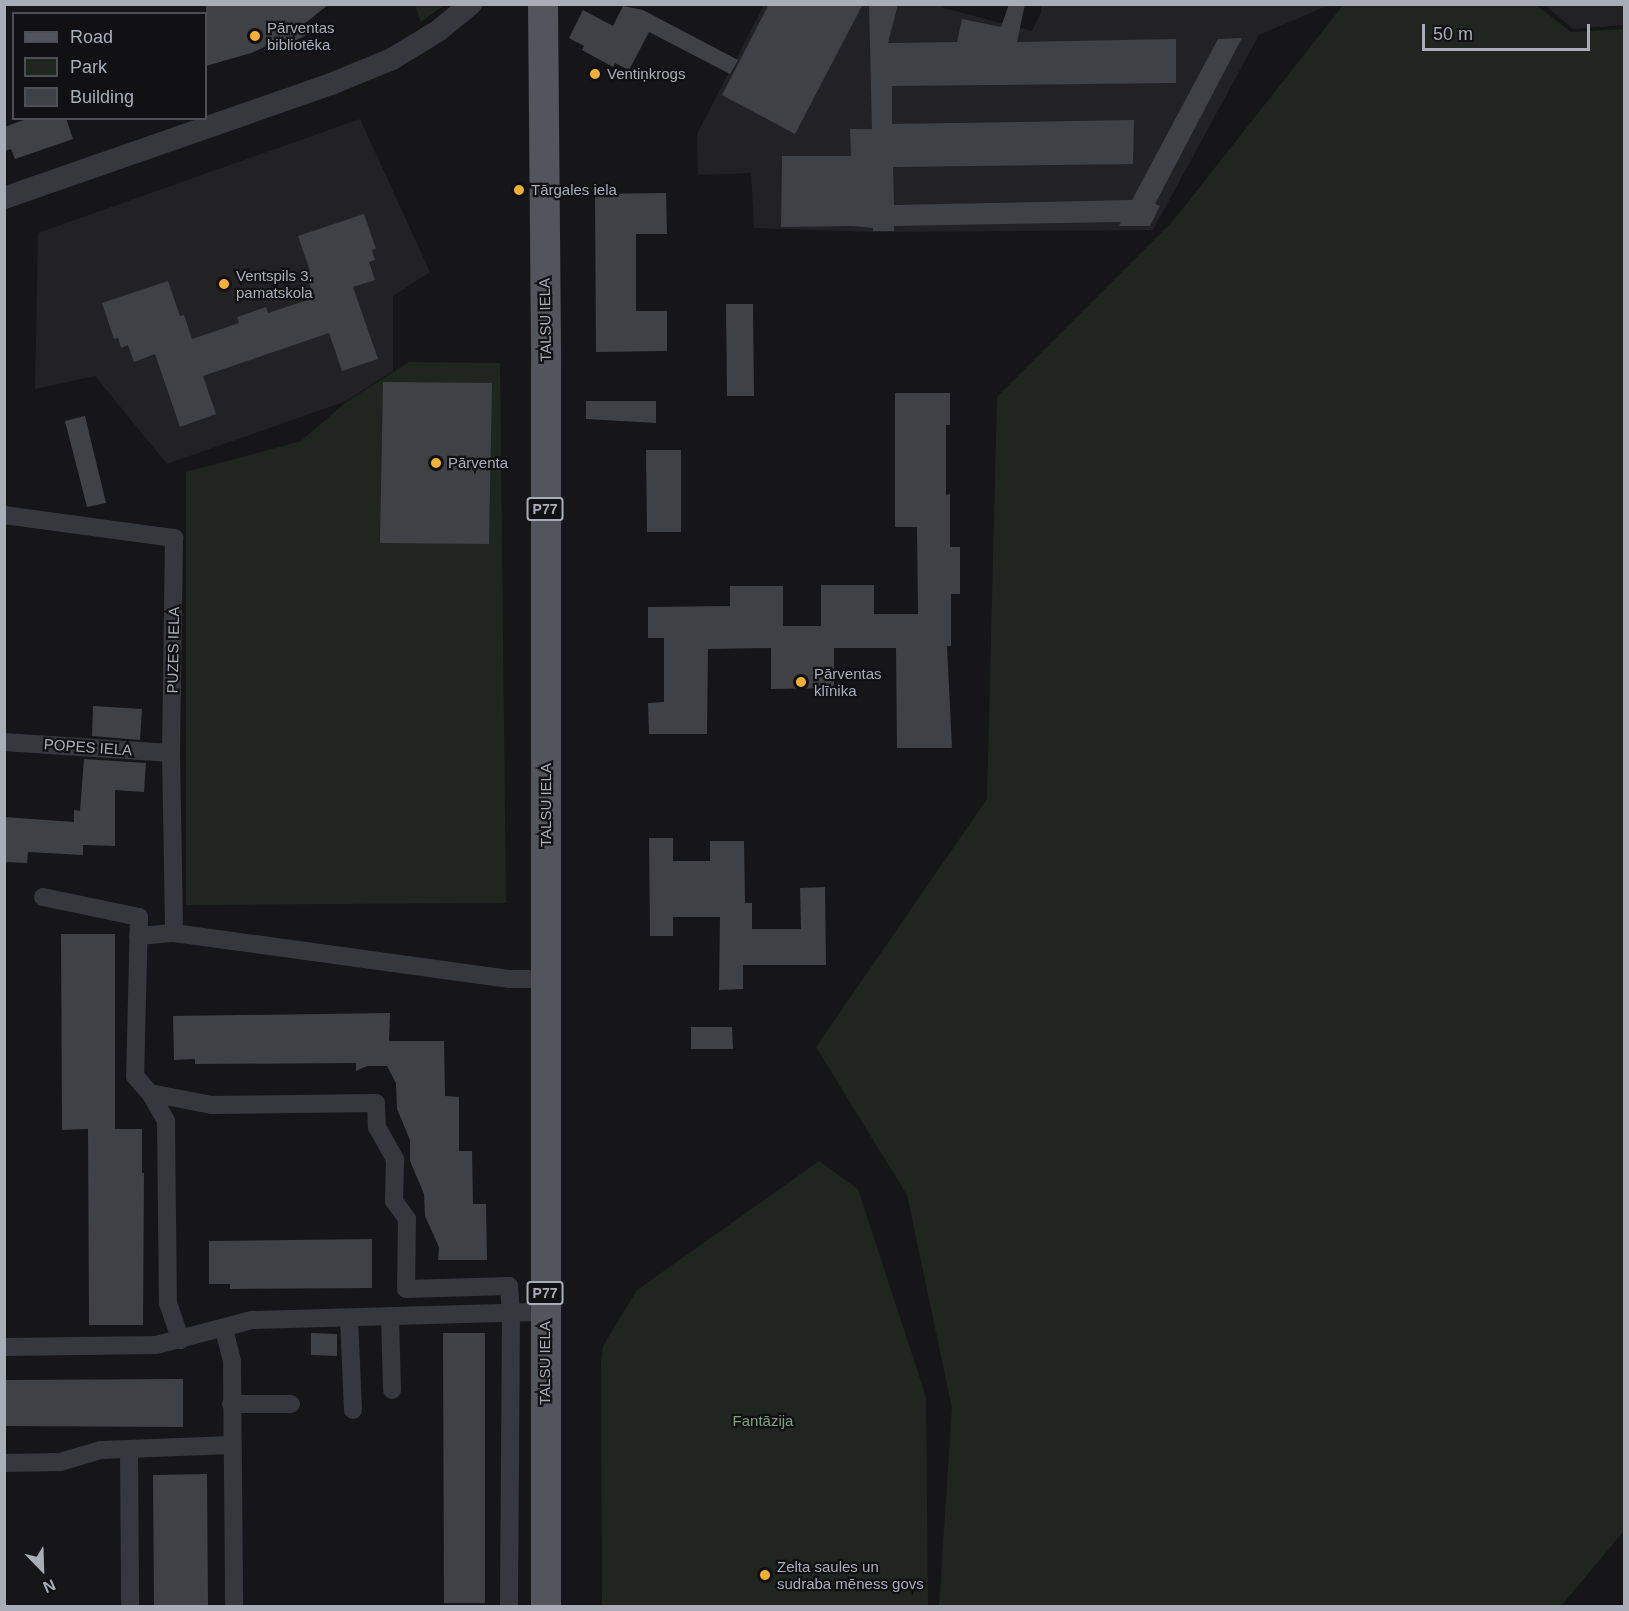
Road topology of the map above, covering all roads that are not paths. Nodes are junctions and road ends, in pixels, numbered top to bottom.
1 (471, 4) edge
2 (543, 4) edge
3 (4, 198) edge
4 (4, 515) edge
5 (4, 742) edge
6 (171, 753) junction
7 (43, 897) dead end
8 (174, 933) junction
9 (138, 936) junction
10 (545, 979) junction
11 (150, 1093) junction
12 (406, 1289) junction
13 (545, 1312) junction
14 (511, 1314) junction
15 (399, 1317) junction
16 (349, 1318) junction
17 (224, 1329) junction
18 (181, 1340) junction
19 (4, 1347) edge
20 (392, 1390) dead end
21 (231, 1404) junction
22 (291, 1404) dead end
23 (353, 1410) dead end
24 (231, 1445) junction
25 (129, 1450) junction
26 (4, 1463) edge
27 (130, 1606) edge
28 (234, 1606) edge
29 (509, 1606) edge
30 (546, 1606) edge

1 - 3 street
2 - 10 main road, TALSU IELA / P77
4 - 6 street, PUZES IELA
5 - 6 street, POPES IELA
6 - 8 street, PUZES IELA
7 - 9 street
8 - 9 street
8 - 10 street
9 - 11 street
10 - 13 main road, TALSU IELA / P77
11 - 12 street
11 - 18 street
12 - 14 street
12 - 15 street
13 - 14 street
13 - 30 main road, TALSU IELA / P77
14 - 15 street
14 - 29 street
15 - 16 street
15 - 20 street
16 - 17 street
16 - 23 street
17 - 18 street
17 - 21 street
18 - 19 street
21 - 22 street
21 - 24 street
24 - 25 street
24 - 28 street
25 - 26 street
25 - 27 street

